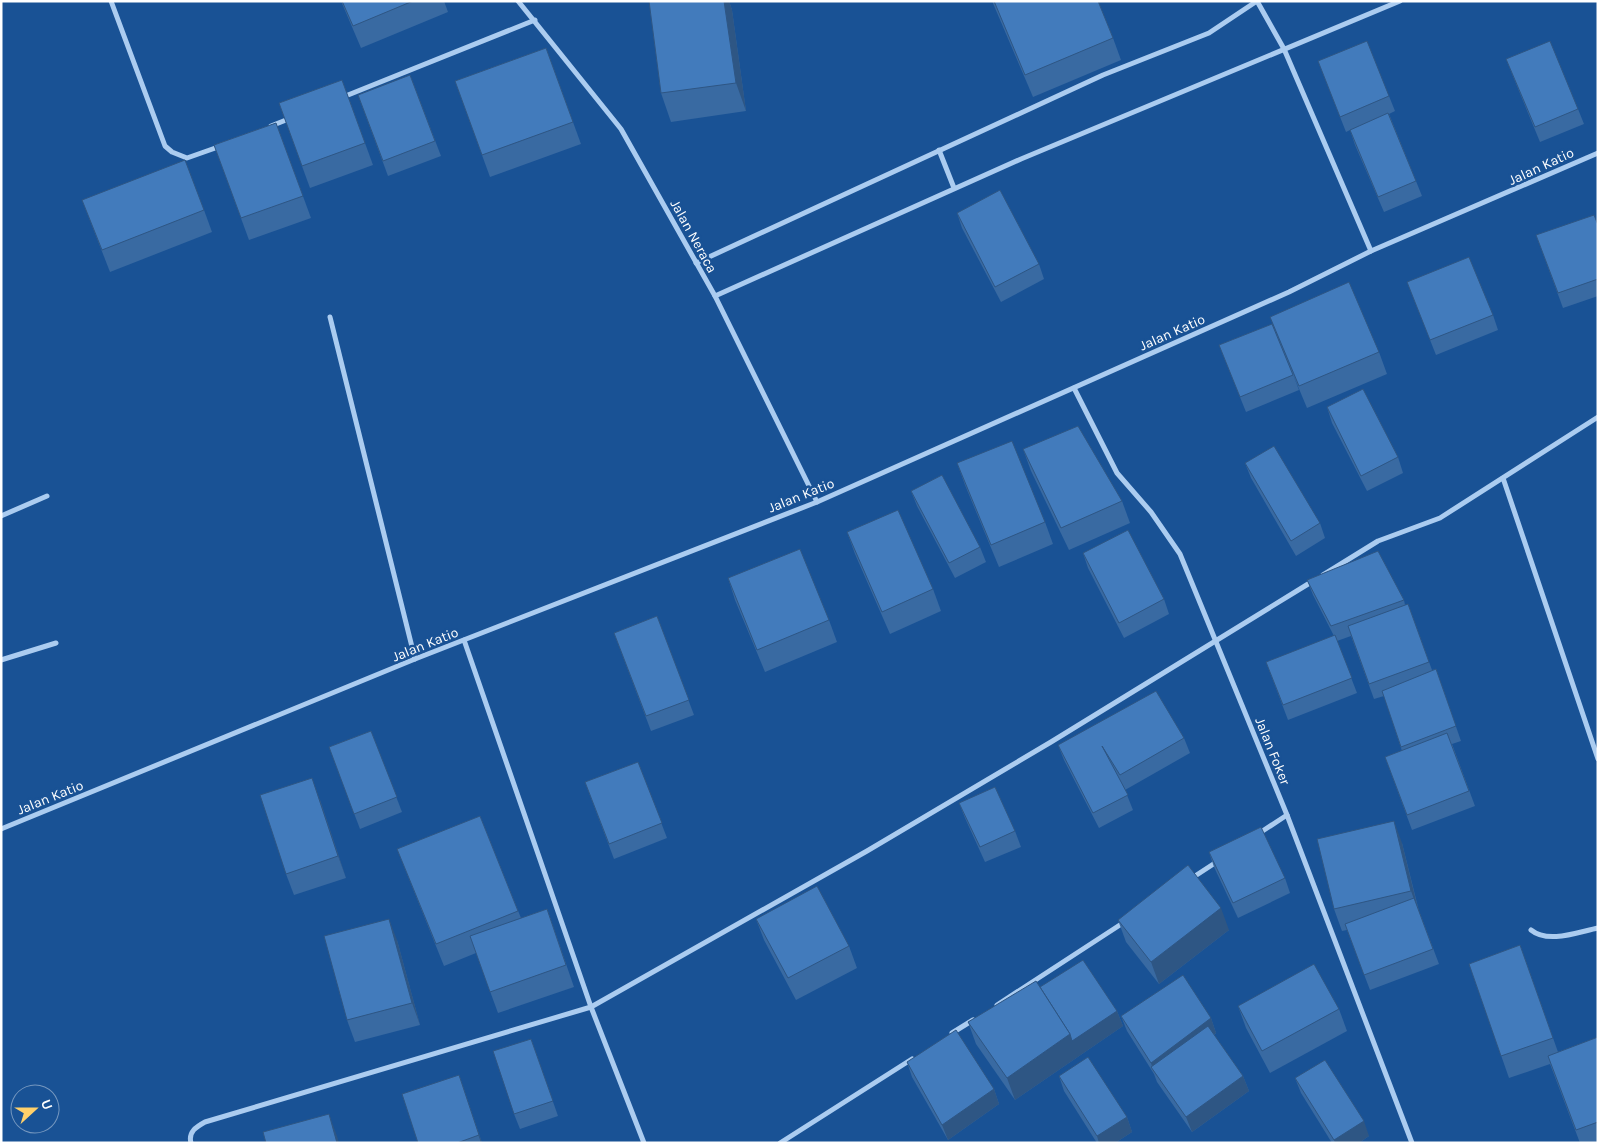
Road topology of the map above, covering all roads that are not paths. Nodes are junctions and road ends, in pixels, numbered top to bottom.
1 (111, 1) edge
2 (518, 1) edge
3 (1257, 1) edge
4 (1400, 1) edge
5 (535, 20) junction
6 (1284, 49) junction
7 (341, 98) edge
8 (294, 117) edge
9 (267, 128) edge
10 (230, 143) edge
11 (938, 150) junction
12 (1598, 153) edge
13 (954, 188) junction
14 (1371, 252) junction
15 (696, 263) junction
16 (715, 296) junction
17 (330, 318) dead end
18 (1074, 388) junction
19 (1598, 416) edge
20 (1504, 478) junction
21 (47, 496) dead end
22 (817, 502) junction
23 (1, 516) edge
24 (464, 640) junction
25 (1216, 640) junction
26 (56, 642) dead end
27 (415, 659) junction
28 (1, 660) edge
29 (1598, 759) edge
30 (1287, 815) junction
31 (1, 829) edge
32 (1254, 837) edge
33 (1222, 858) edge
34 (1189, 880) edge
35 (1131, 917) edge
36 (1598, 928) edge
37 (1531, 930) dead end
38 (591, 1007) junction
39 (991, 1009) edge
40 (983, 1014) edge
41 (949, 1036) edge
42 (915, 1057) edge
43 (191, 1143) edge
44 (644, 1143) edge
45 (780, 1143) edge
46 (1412, 1143) edge

1 - 10 street
2 - 5 street, Jalan Neraca
3 - 6 street
3 - 11 street
4 - 6 street
5 - 7 street
5 - 15 street, Jalan Neraca
6 - 13 street
6 - 14 street
8 - 9 street
11 - 13 street
11 - 15 street
12 - 14 street, Jalan Katio
13 - 16 street
14 - 18 street, Jalan Katio
15 - 16 street, Jalan Neraca
16 - 22 street, Jalan Neraca
17 - 27 street
18 - 22 street, Jalan Katio
18 - 25 street, Jalan Foker
19 - 20 street
20 - 25 street
20 - 29 street
21 - 23 street
22 - 24 street, Jalan Katio
24 - 27 street, Jalan Katio
24 - 38 street
25 - 30 street, Jalan Foker
25 - 38 street
26 - 28 street
27 - 31 street, Jalan Katio
30 - 32 street
30 - 46 street, Jalan Foker
33 - 34 street
35 - 39 street
36 - 37 street
38 - 43 street
38 - 44 street
40 - 41 street
42 - 45 street

